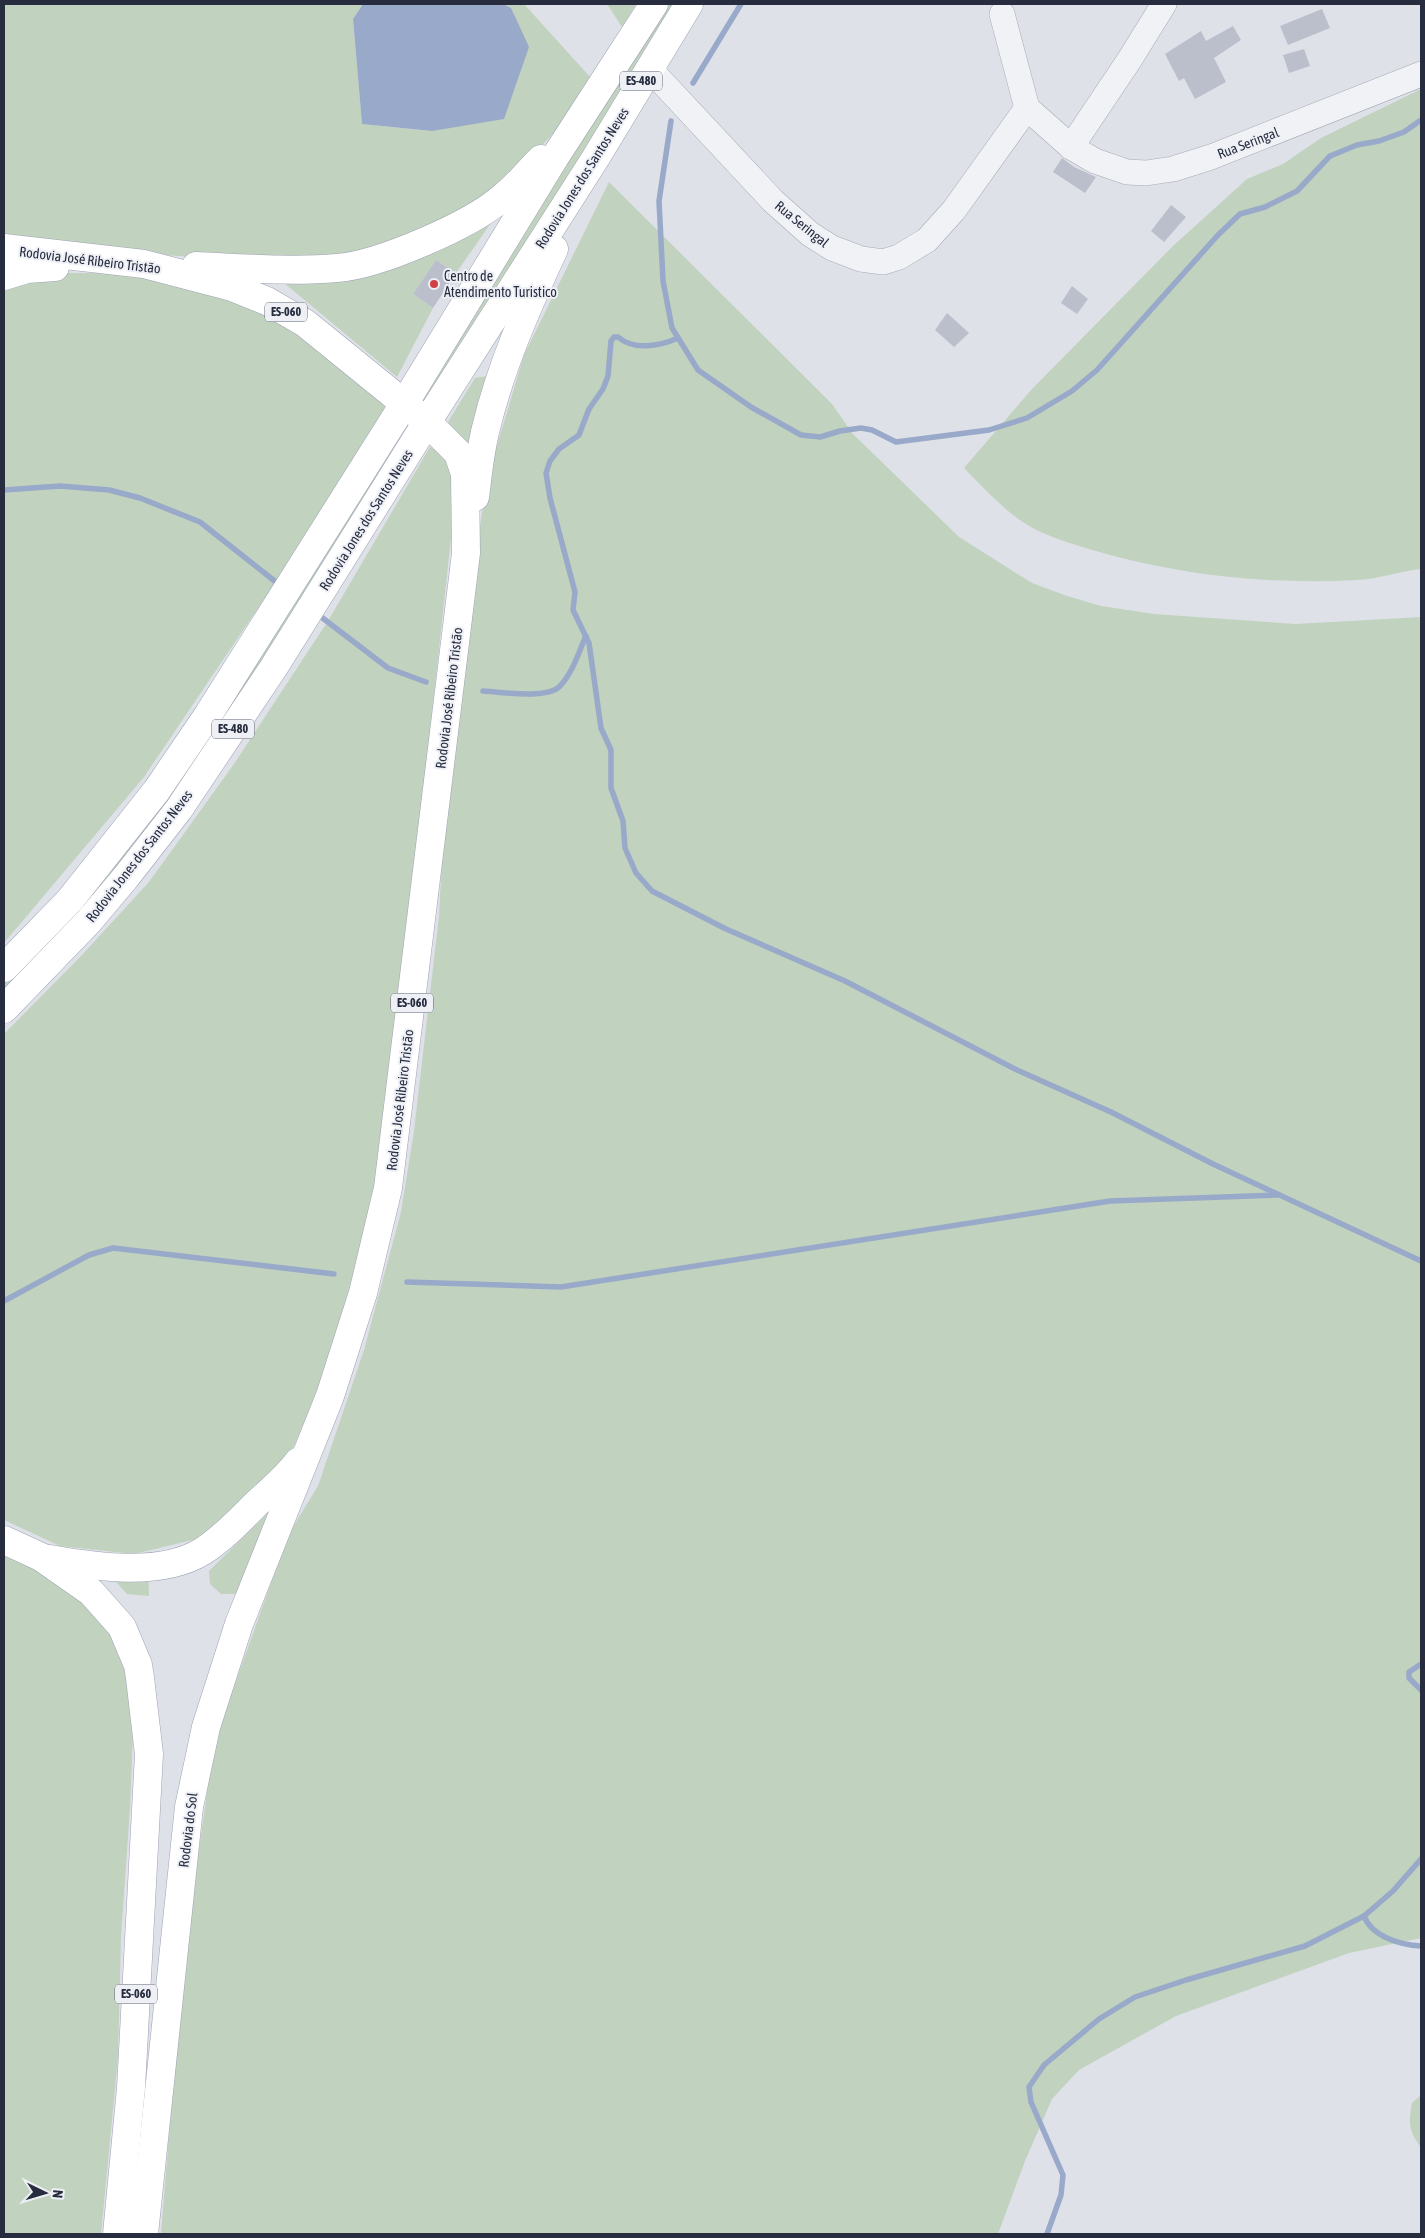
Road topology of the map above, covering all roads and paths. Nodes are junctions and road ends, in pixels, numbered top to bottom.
1 (654, 4) edge
2 (689, 4) edge
3 (1164, 4) edge
4 (1002, 14) dead end
5 (649, 68) junction
6 (1421, 74) edge
7 (1027, 108) junction
8 (573, 128) junction
9 (1071, 146) junction
10 (595, 159) junction
11 (4, 248) edge
12 (133, 264) junction
13 (4, 276) edge
14 (404, 404) junction
15 (427, 422) junction
16 (466, 553) junction
17 (4, 968) edge
18 (4, 1008) edge
19 (312, 1444) junction
20 (4, 1540) edge
21 (41, 1557) junction
22 (118, 2234) edge
23 (144, 2234) edge

1 - 8 main road, Rodovia Jones dos Santos Neves / ES-480
2 - 5 main road, Rodovia Jones dos Santos Neves / ES-480
3 - 9 street
4 - 7 street
5 - 7 street, Rua Seringal
5 - 10 main road, Rodovia Jones dos Santos Neves / ES-480
6 - 9 street, Rua Seringal
7 - 9 street, Rua Seringal
8 - 12 main road
8 - 14 main road, Rodovia Jones dos Santos Neves / ES-480
10 - 15 main road, Rodovia Jones dos Santos Neves / ES-480
10 - 16 main road
11 - 12 main road, Rodovia José Ribeiro Tristão / ES-060
12 - 13 main road
12 - 14 main road, Rodovia José Ribeiro Tristão / ES-060
14 - 15 main road, Rodovia José Ribeiro Tristão / ES-060
14 - 17 main road, Rodovia Jones dos Santos Neves / ES-480
15 - 16 main road, Rodovia José Ribeiro Tristão / ES-060
15 - 18 main road, Rodovia Jones dos Santos Neves / ES-480
16 - 19 main road, Rodovia José Ribeiro Tristão / ES-060
19 - 21 main road
19 - 23 main road, Rodovia do Sol / ES-060
20 - 21 main road, ES-060
21 - 22 main road, ES-060

